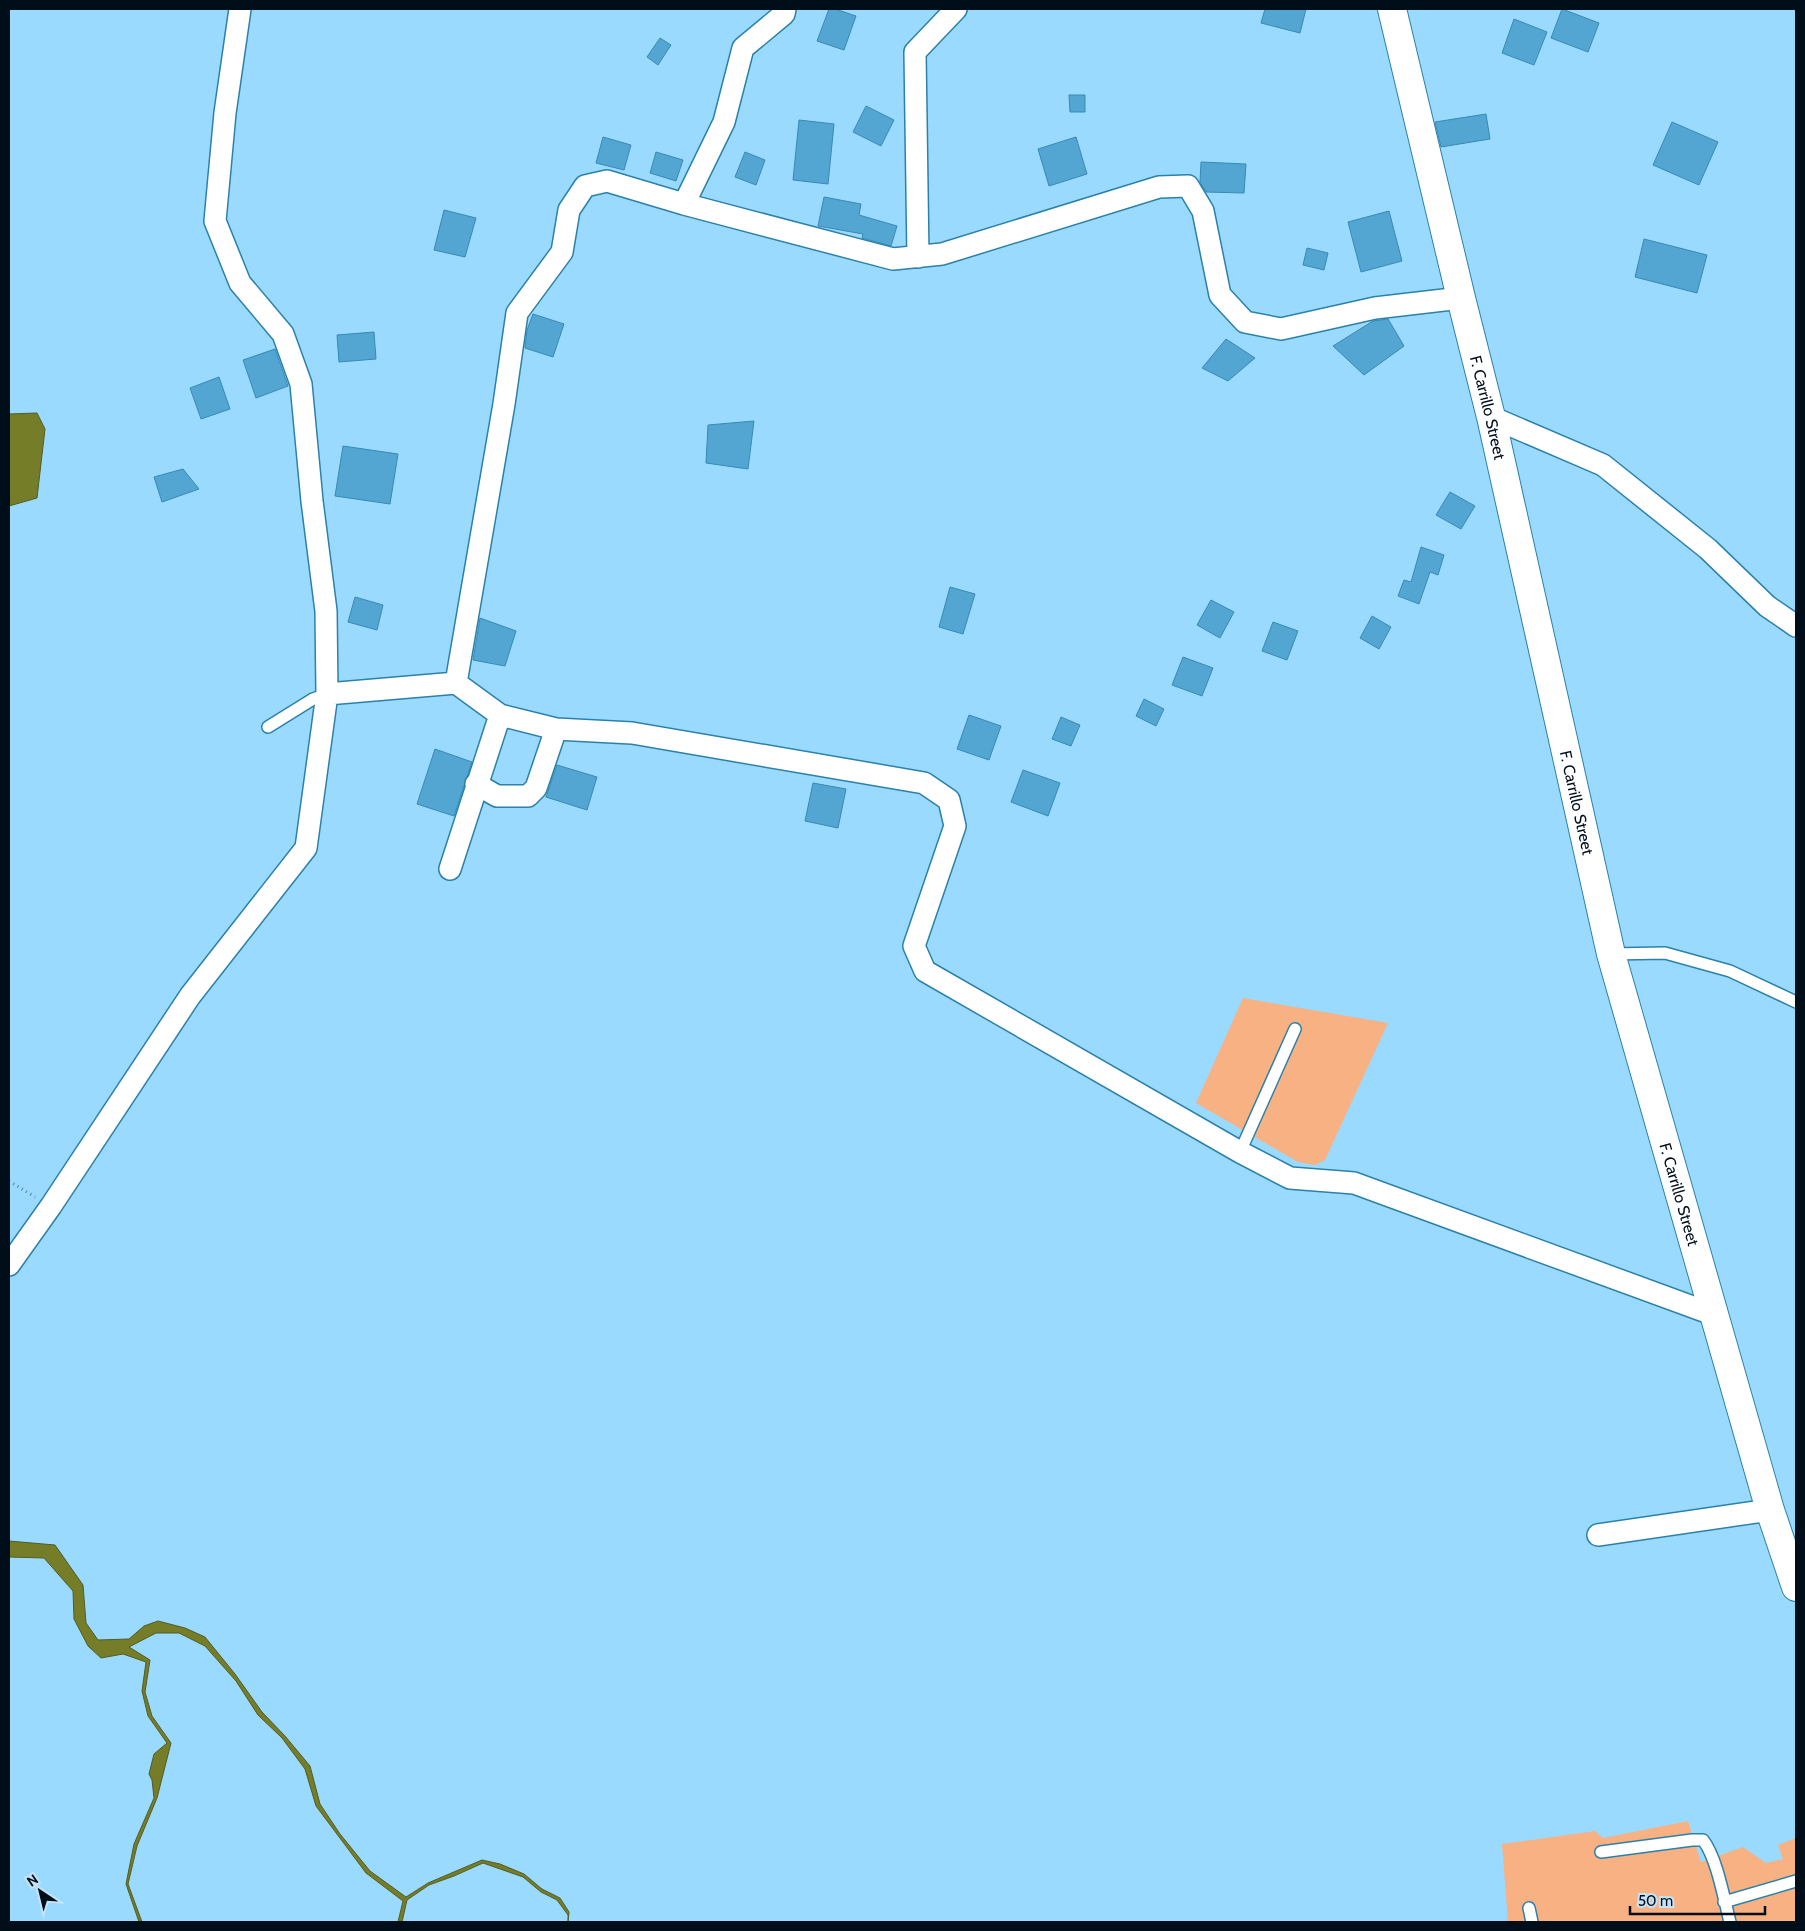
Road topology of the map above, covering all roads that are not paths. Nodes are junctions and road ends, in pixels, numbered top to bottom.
1 (240, 9) edge
2 (785, 9) edge
3 (956, 9) edge
4 (1392, 9) edge
5 (684, 204) junction
6 (918, 256) junction
7 (1460, 298) junction
8 (1491, 417) junction
9 (1796, 626) edge
10 (456, 683) junction
11 (327, 694) junction
12 (500, 715) junction
13 (268, 727) dead end
14 (556, 729) junction
15 (476, 784) junction
16 (450, 869) dead end
17 (1611, 954) junction
18 (1796, 1002) edge
19 (1294, 1029) dead end
20 (1240, 1152) junction
21 (9, 1265) edge
22 (1712, 1314) junction
23 (1770, 1510) junction
24 (1598, 1535) dead end
25 (1796, 1587) edge
26 (1602, 1852) dead end
27 (1796, 1881) edge
28 (1724, 1902) junction
29 (1529, 1908) dead end
30 (1532, 1922) edge
31 (1730, 1922) edge

1 - 11 street
2 - 5 street
3 - 6 street
4 - 7 street, F. Carrillo Street
5 - 6 street
5 - 10 street
6 - 7 street
7 - 8 street, F. Carrillo Street
8 - 9 street
8 - 17 street, F. Carrillo Street
10 - 11 street
10 - 12 street
11 - 13 lane
11 - 21 street
12 - 14 street
12 - 15 street
14 - 15 street
14 - 20 street
15 - 16 street
17 - 18 lane
17 - 22 street, F. Carrillo Street
19 - 20 lane
20 - 22 street
22 - 23 street, F. Carrillo Street
23 - 24 street
23 - 25 street, F. Carrillo Street
26 - 28 lane
27 - 28 lane
28 - 31 lane
29 - 30 lane

